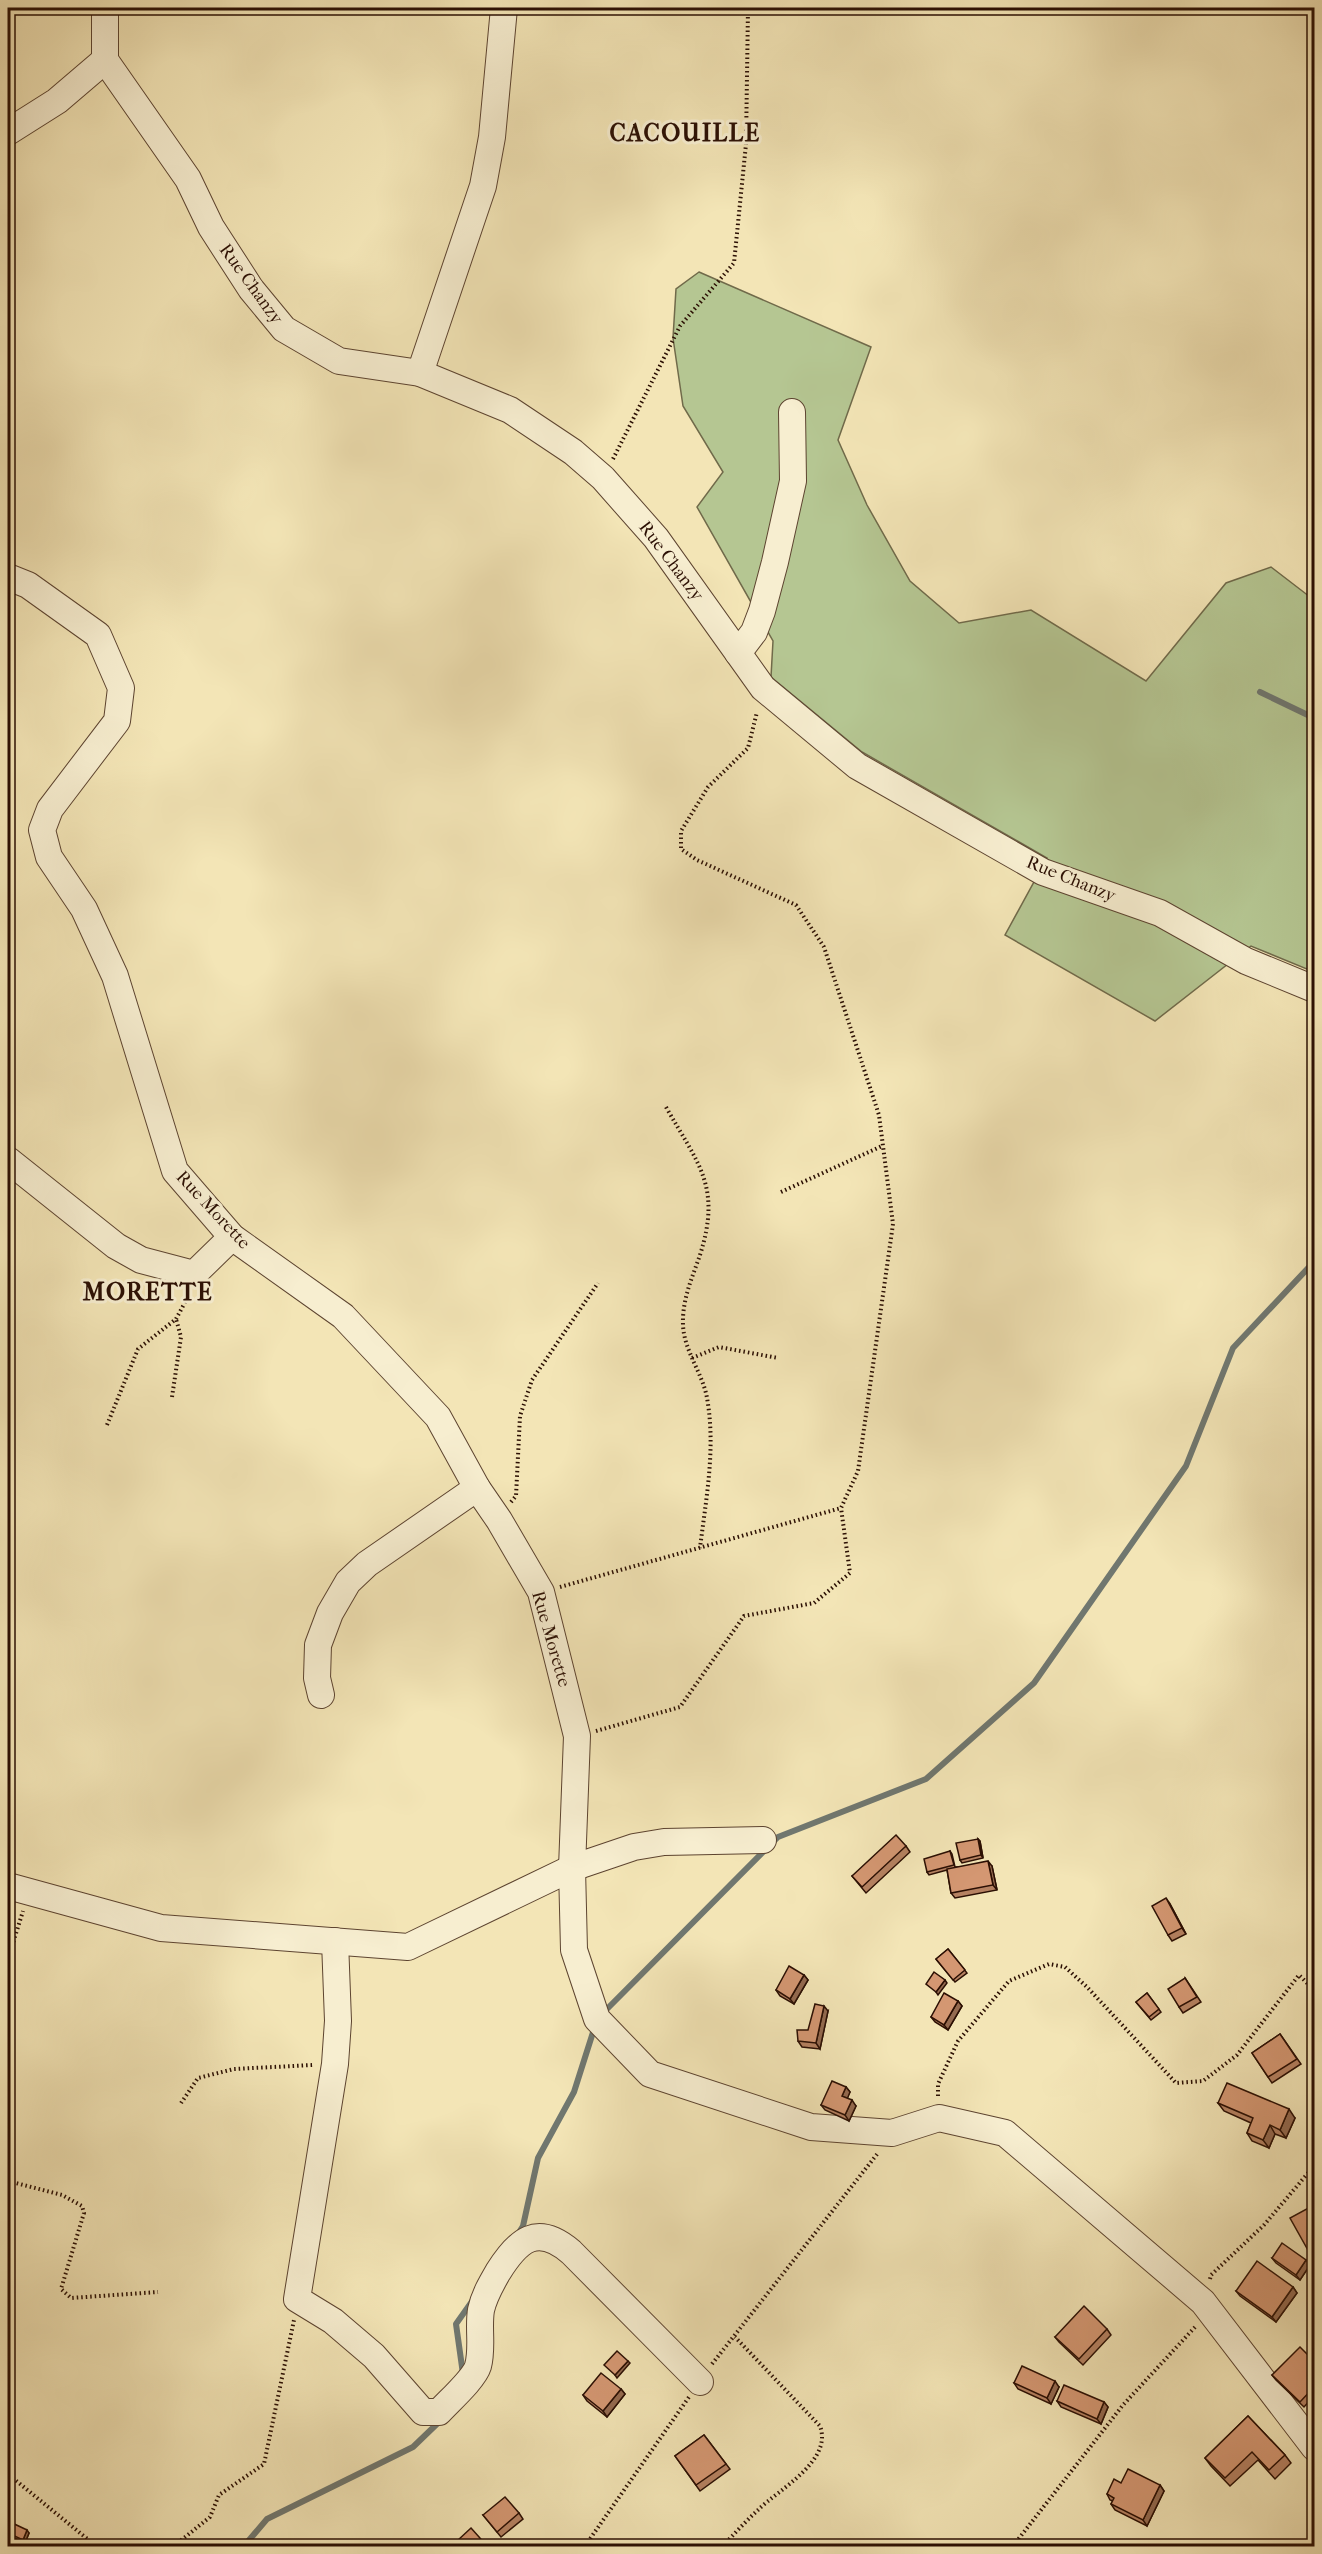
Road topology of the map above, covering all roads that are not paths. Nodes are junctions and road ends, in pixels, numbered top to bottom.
1 (105, 8) edge
2 (504, 8) edge
3 (105, 60) junction
4 (8, 132) edge
5 (420, 372) junction
6 (792, 412) dead end
7 (8, 577) edge
8 (738, 653) junction
9 (1314, 989) edge
10 (8, 1160) edge
11 (232, 1237) junction
12 (477, 1488) junction
13 (321, 1695) dead end
14 (763, 1840) dead end
15 (572, 1868) junction
16 (18, 1889) edge
17 (335, 1941) junction
18 (699, 2382) road end
19 (1314, 2447) edge

1 - 3 street
2 - 5 street
3 - 4 street
3 - 5 street, Rue Chanzy
5 - 8 street, Rue Chanzy
6 - 8 street
7 - 11 street, Rue Morette
8 - 9 street, Rue Chanzy
10 - 11 street
11 - 12 street, Rue Morette
12 - 13 street
12 - 15 street, Rue Morette
14 - 15 street
15 - 17 street
15 - 19 street, Rue Morette
16 - 17 street
17 - 18 street

